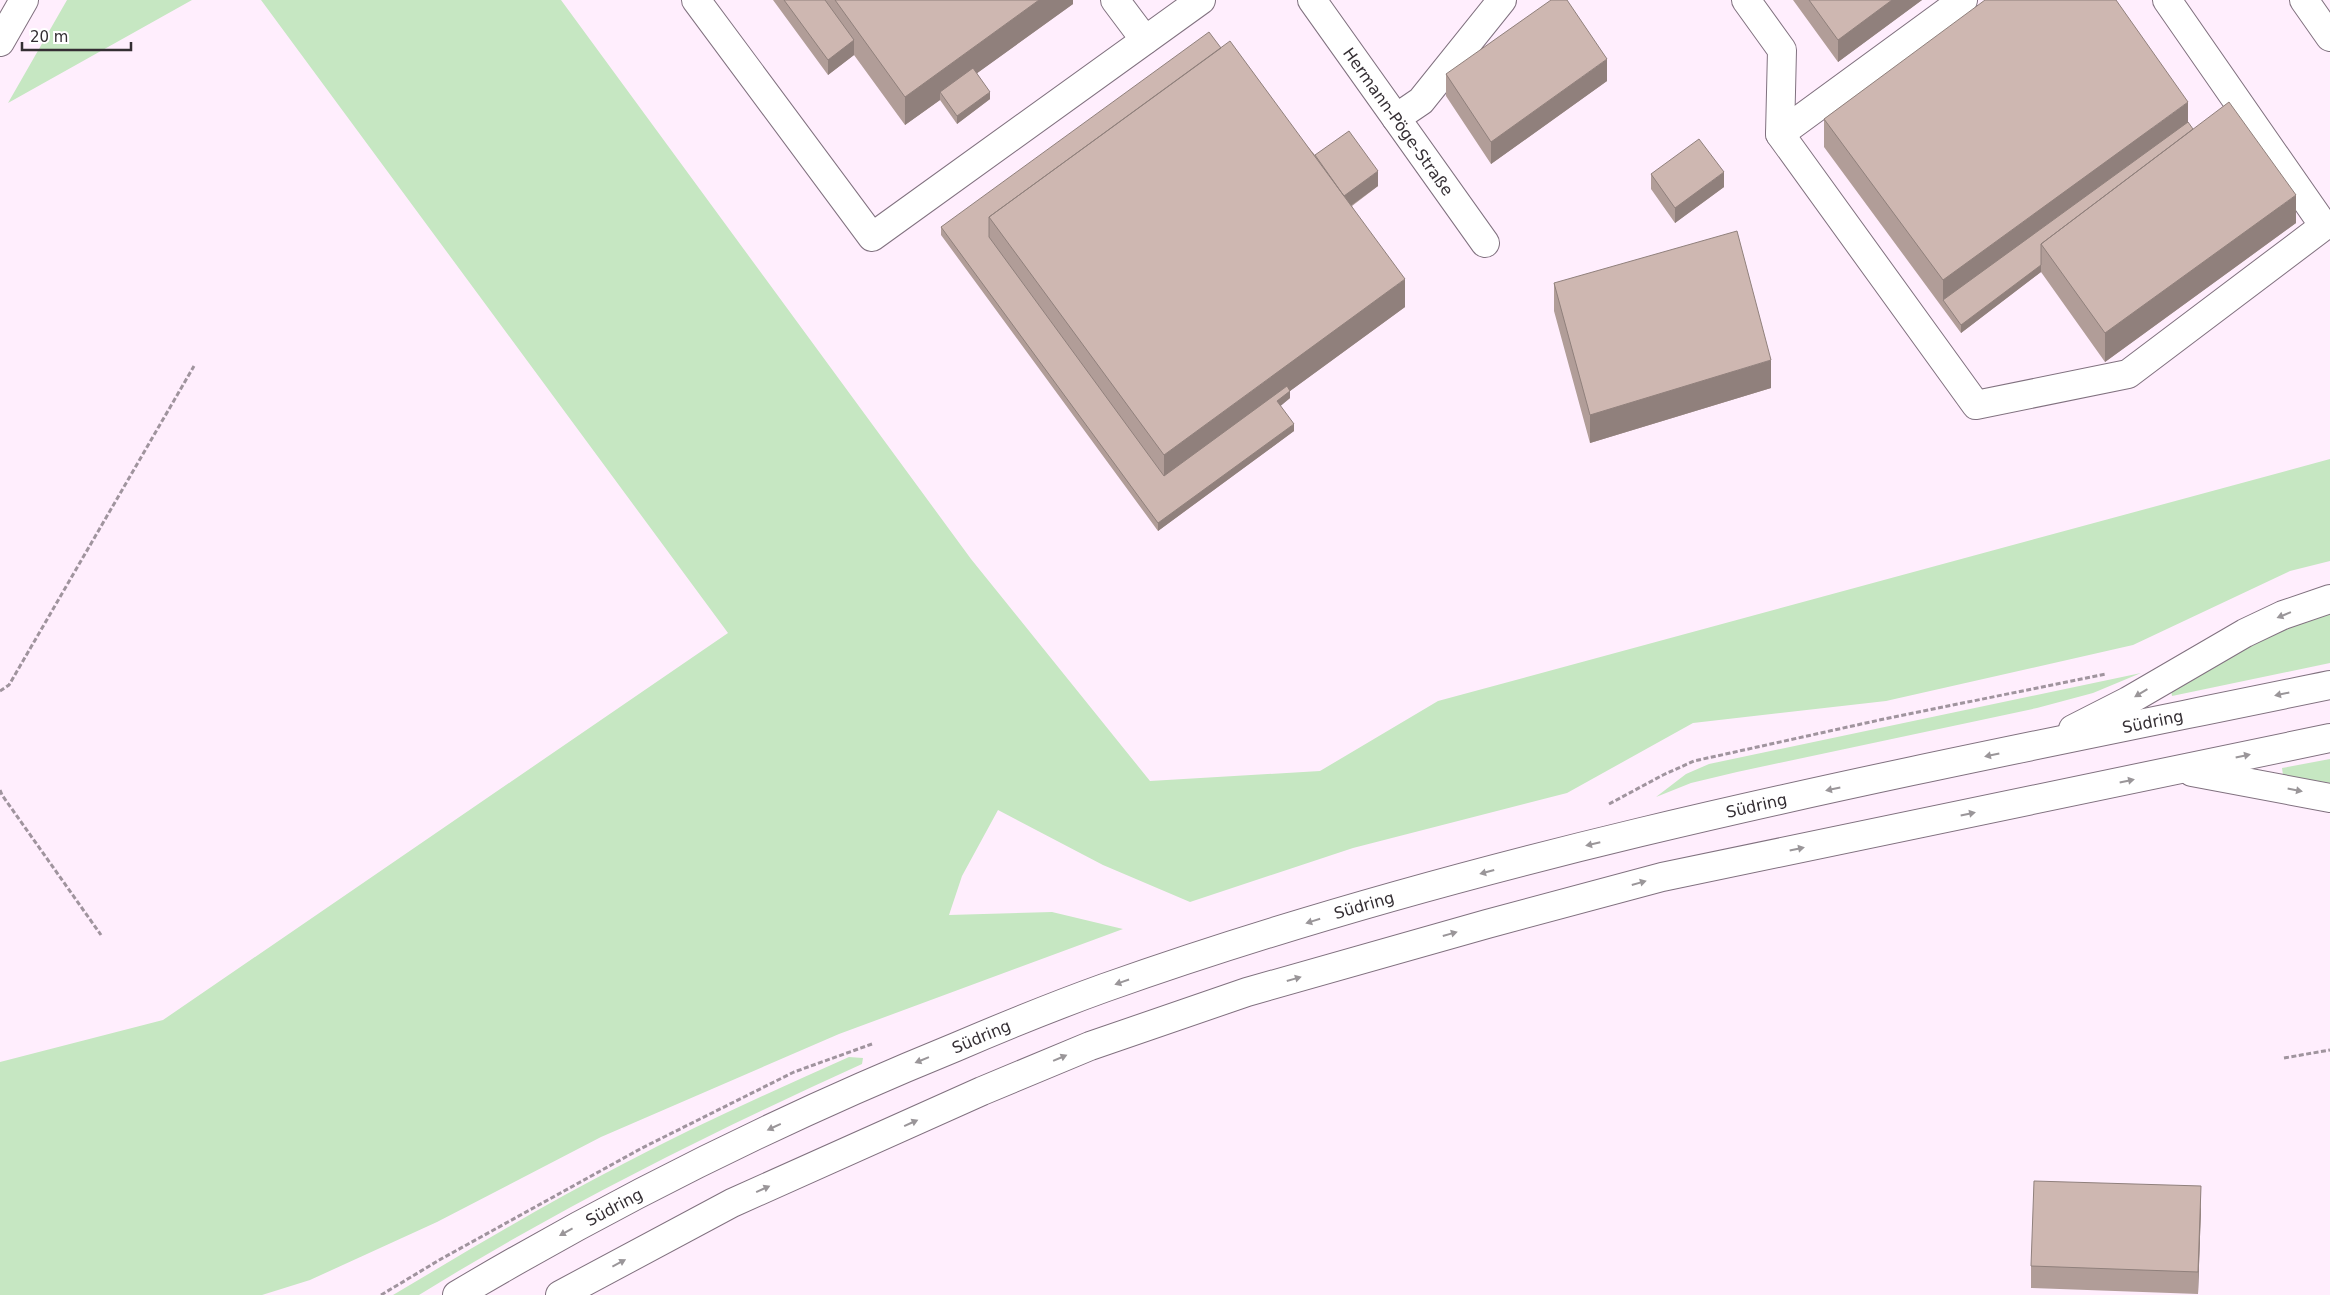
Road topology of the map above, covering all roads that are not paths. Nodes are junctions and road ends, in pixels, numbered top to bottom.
1 (696, 0) edge
2 (1115, 0) edge
3 (1200, 0) edge
4 (1312, 0) edge
5 (1502, 0) edge
6 (1746, 0) edge
7 (1963, 0) edge
8 (2167, 0) edge
9 (2304, 0) edge
10 (2330, 37) edge
11 (1145, 40) junction
12 (1396, 118) junction
13 (1780, 134) junction
14 (1485, 243) dead end
15 (2330, 600) edge
16 (2330, 684) edge
17 (2330, 738) edge
18 (2040, 745) junction
19 (2178, 770) junction
20 (2330, 798) edge
21 (457, 1295) edge
22 (560, 1295) edge

1 - 11 main road
2 - 11 main road
3 - 11 main road
4 - 12 main road, Hermann-Pöge-Straße
5 - 12 main road
6 - 13 main road
7 - 13 main road
8 - 13 main road
9 - 10 main road
12 - 14 main road, Hermann-Pöge-Straße
15 -> 18 main road
16 -> 18 main road, Südring
19 -> 17 main road
18 -> 21 main road, Südring
19 -> 20 main road
22 -> 19 main road

